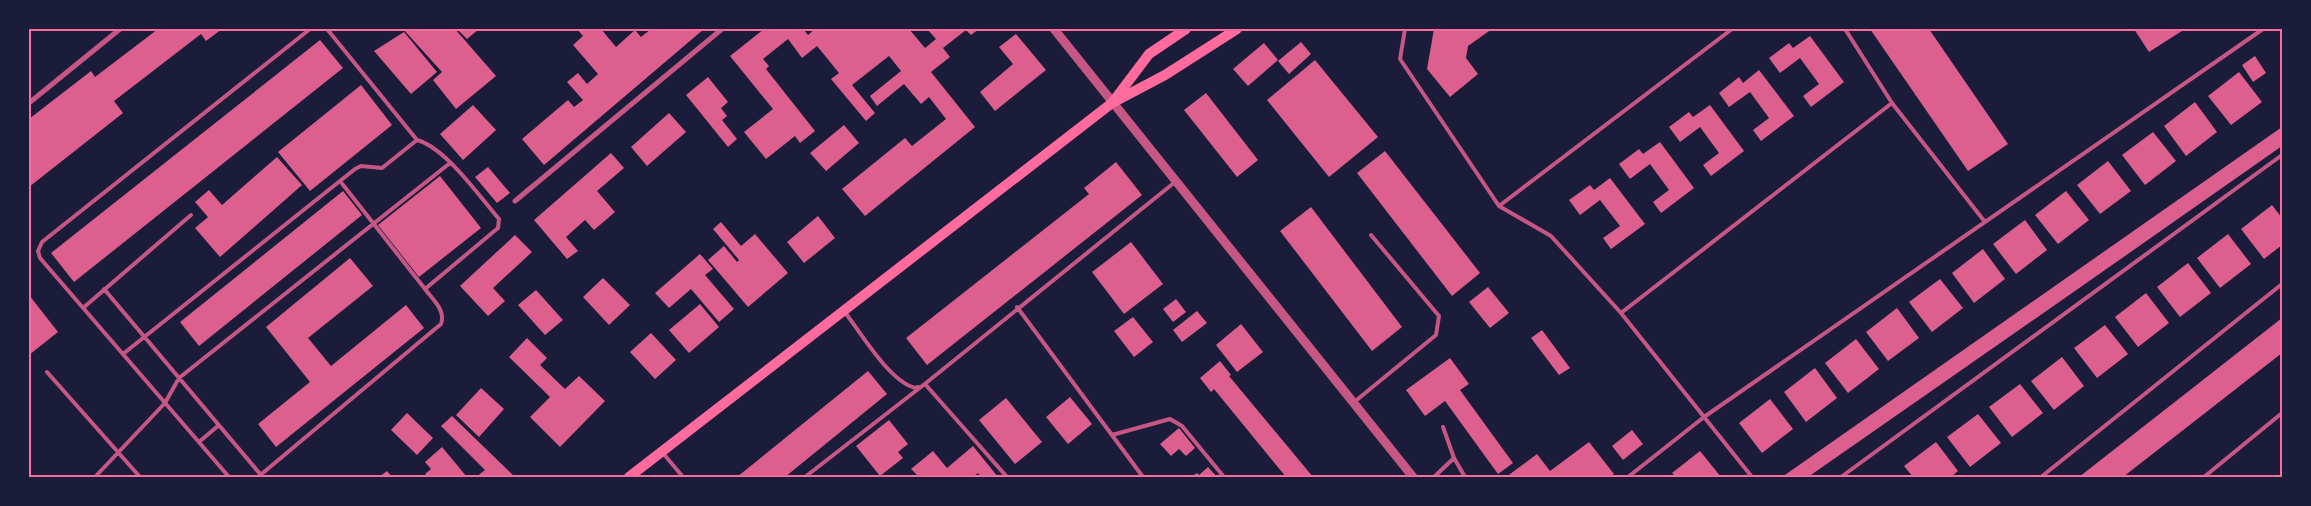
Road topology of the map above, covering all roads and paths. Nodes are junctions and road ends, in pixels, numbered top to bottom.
1 (120, 29) edge
2 (310, 29) edge
3 (327, 29) edge
4 (722, 29) edge
5 (1054, 29) edge
6 (1186, 29) edge
7 (1237, 29) edge
8 (1405, 29) edge
9 (1732, 29) edge
10 (1845, 29) edge
11 (2263, 29) edge
12 (29, 103) edge
13 (1892, 103) junction
14 (1112, 104) junction
15 (417, 140) junction
16 (2282, 155) edge
17 (450, 163) junction
18 (340, 181) junction
19 (1175, 182) junction
20 (515, 201) dead end
21 (1500, 206) junction
22 (191, 216) dead end
23 (1985, 222) junction
24 (373, 223) junction
25 (1372, 235) dead end
26 (2282, 284) edge
27 (104, 289) junction
28 (425, 289) junction
29 (1017, 307) junction
30 (83, 308) junction
31 (844, 311) junction
32 (1621, 313) junction
33 (144, 337) junction
34 (123, 354) junction
35 (47, 372) dead end
36 (179, 378) junction
37 (926, 383) junction
38 (165, 402) junction
39 (1353, 403) junction
40 (2282, 413) edge
41 (1704, 417) junction
42 (219, 425) junction
43 (1443, 427) dead end
44 (1112, 435) junction
45 (199, 442) junction
46 (662, 452) junction
47 (118, 453) junction
48 (1454, 458) junction
49 (260, 476) edge
50 (95, 477) edge
51 (140, 477) edge
52 (229, 477) edge
53 (629, 477) edge
54 (683, 477) edge
55 (805, 477) edge
56 (1007, 477) edge
57 (1143, 477) edge
58 (1224, 477) edge
59 (1413, 477) edge
60 (1434, 477) edge
61 (1465, 477) edge
62 (1628, 477) edge
63 (1752, 477) edge
64 (1840, 477) edge
65 (2041, 477) edge
66 (2204, 477) edge

1 - 12 street
2 - 30 lane
3 - 15 lane
4 - 20 street
5 - 14 street
6 - 14 main road
7 - 14 main road
8 - 21 lane
9 - 21 lane
10 - 13 lane
11 - 23 lane
13 - 23 lane
13 - 32 lane
14 - 19 street
14 - 31 main road
15 - 17 lane
15 - 18 lane
16 - 64 lane
17 - 24 lane
17 - 28 lane
18 - 24 lane
18 - 33 lane
19 - 29 lane
19 - 39 street
21 - 32 lane
22 - 27 lane
23 - 41 lane
24 - 28 lane
24 - 36 lane
25 - 39 lane
26 - 65 lane
27 - 30 lane
27 - 33 lane
28 - 49 lane
29 - 37 lane
29 - 44 lane
30 - 34 lane
31 - 37 lane
31 - 46 main road
32 - 41 lane
33 - 34 lane
33 - 36 lane
34 - 38 lane
35 - 47 lane
36 - 38 lane
36 - 42 lane
37 - 55 lane
37 - 56 lane
38 - 45 lane
38 - 47 lane
39 - 59 street
40 - 66 lane
41 - 62 lane
41 - 63 lane
42 - 45 lane
42 - 49 lane
43 - 48 lane
44 - 57 lane
44 - 58 lane
45 - 52 lane
46 - 53 main road
46 - 54 lane
47 - 50 lane
47 - 51 lane
48 - 60 lane
48 - 61 lane

